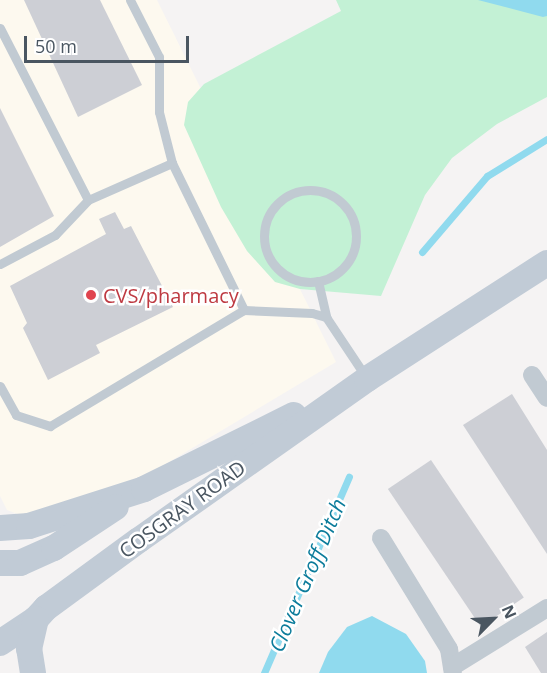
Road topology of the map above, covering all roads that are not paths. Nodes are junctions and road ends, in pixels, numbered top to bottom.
1 (130, 0) edge
2 (0, 28) edge
3 (172, 163) junction
4 (88, 200) junction
5 (547, 263) edge
6 (0, 264) edge
7 (318, 281) junction
8 (244, 310) junction
9 (326, 317) junction
10 (532, 375) dead end
11 (367, 378) junction
12 (0, 386) edge
13 (547, 398) edge
14 (144, 489) junction
15 (0, 528) edge
16 (381, 538) dead end
17 (0, 563) edge
18 (547, 608) edge
19 (36, 619) junction
20 (0, 643) edge
21 (453, 670) edge
22 (33, 673) edge

1 - 3 lane
2 - 4 lane
3 - 4 lane
3 - 8 lane
4 - 6 lane
5 - 11 main road, COSGRAY ROAD
7 - 7 lane
7 - 9 lane
8 - 9 lane
8 - 12 lane
9 - 11 lane
10 - 13 street
11 - 14 main road, COSGRAY ROAD
11 - 19 main road, COSGRAY ROAD
14 - 15 main road, COSGRAY ROAD
14 - 17 main road, COSGRAY ROAD
16 - 21 street
18 - 21 street
19 - 20 main road, COSGRAY ROAD
19 - 22 main road

